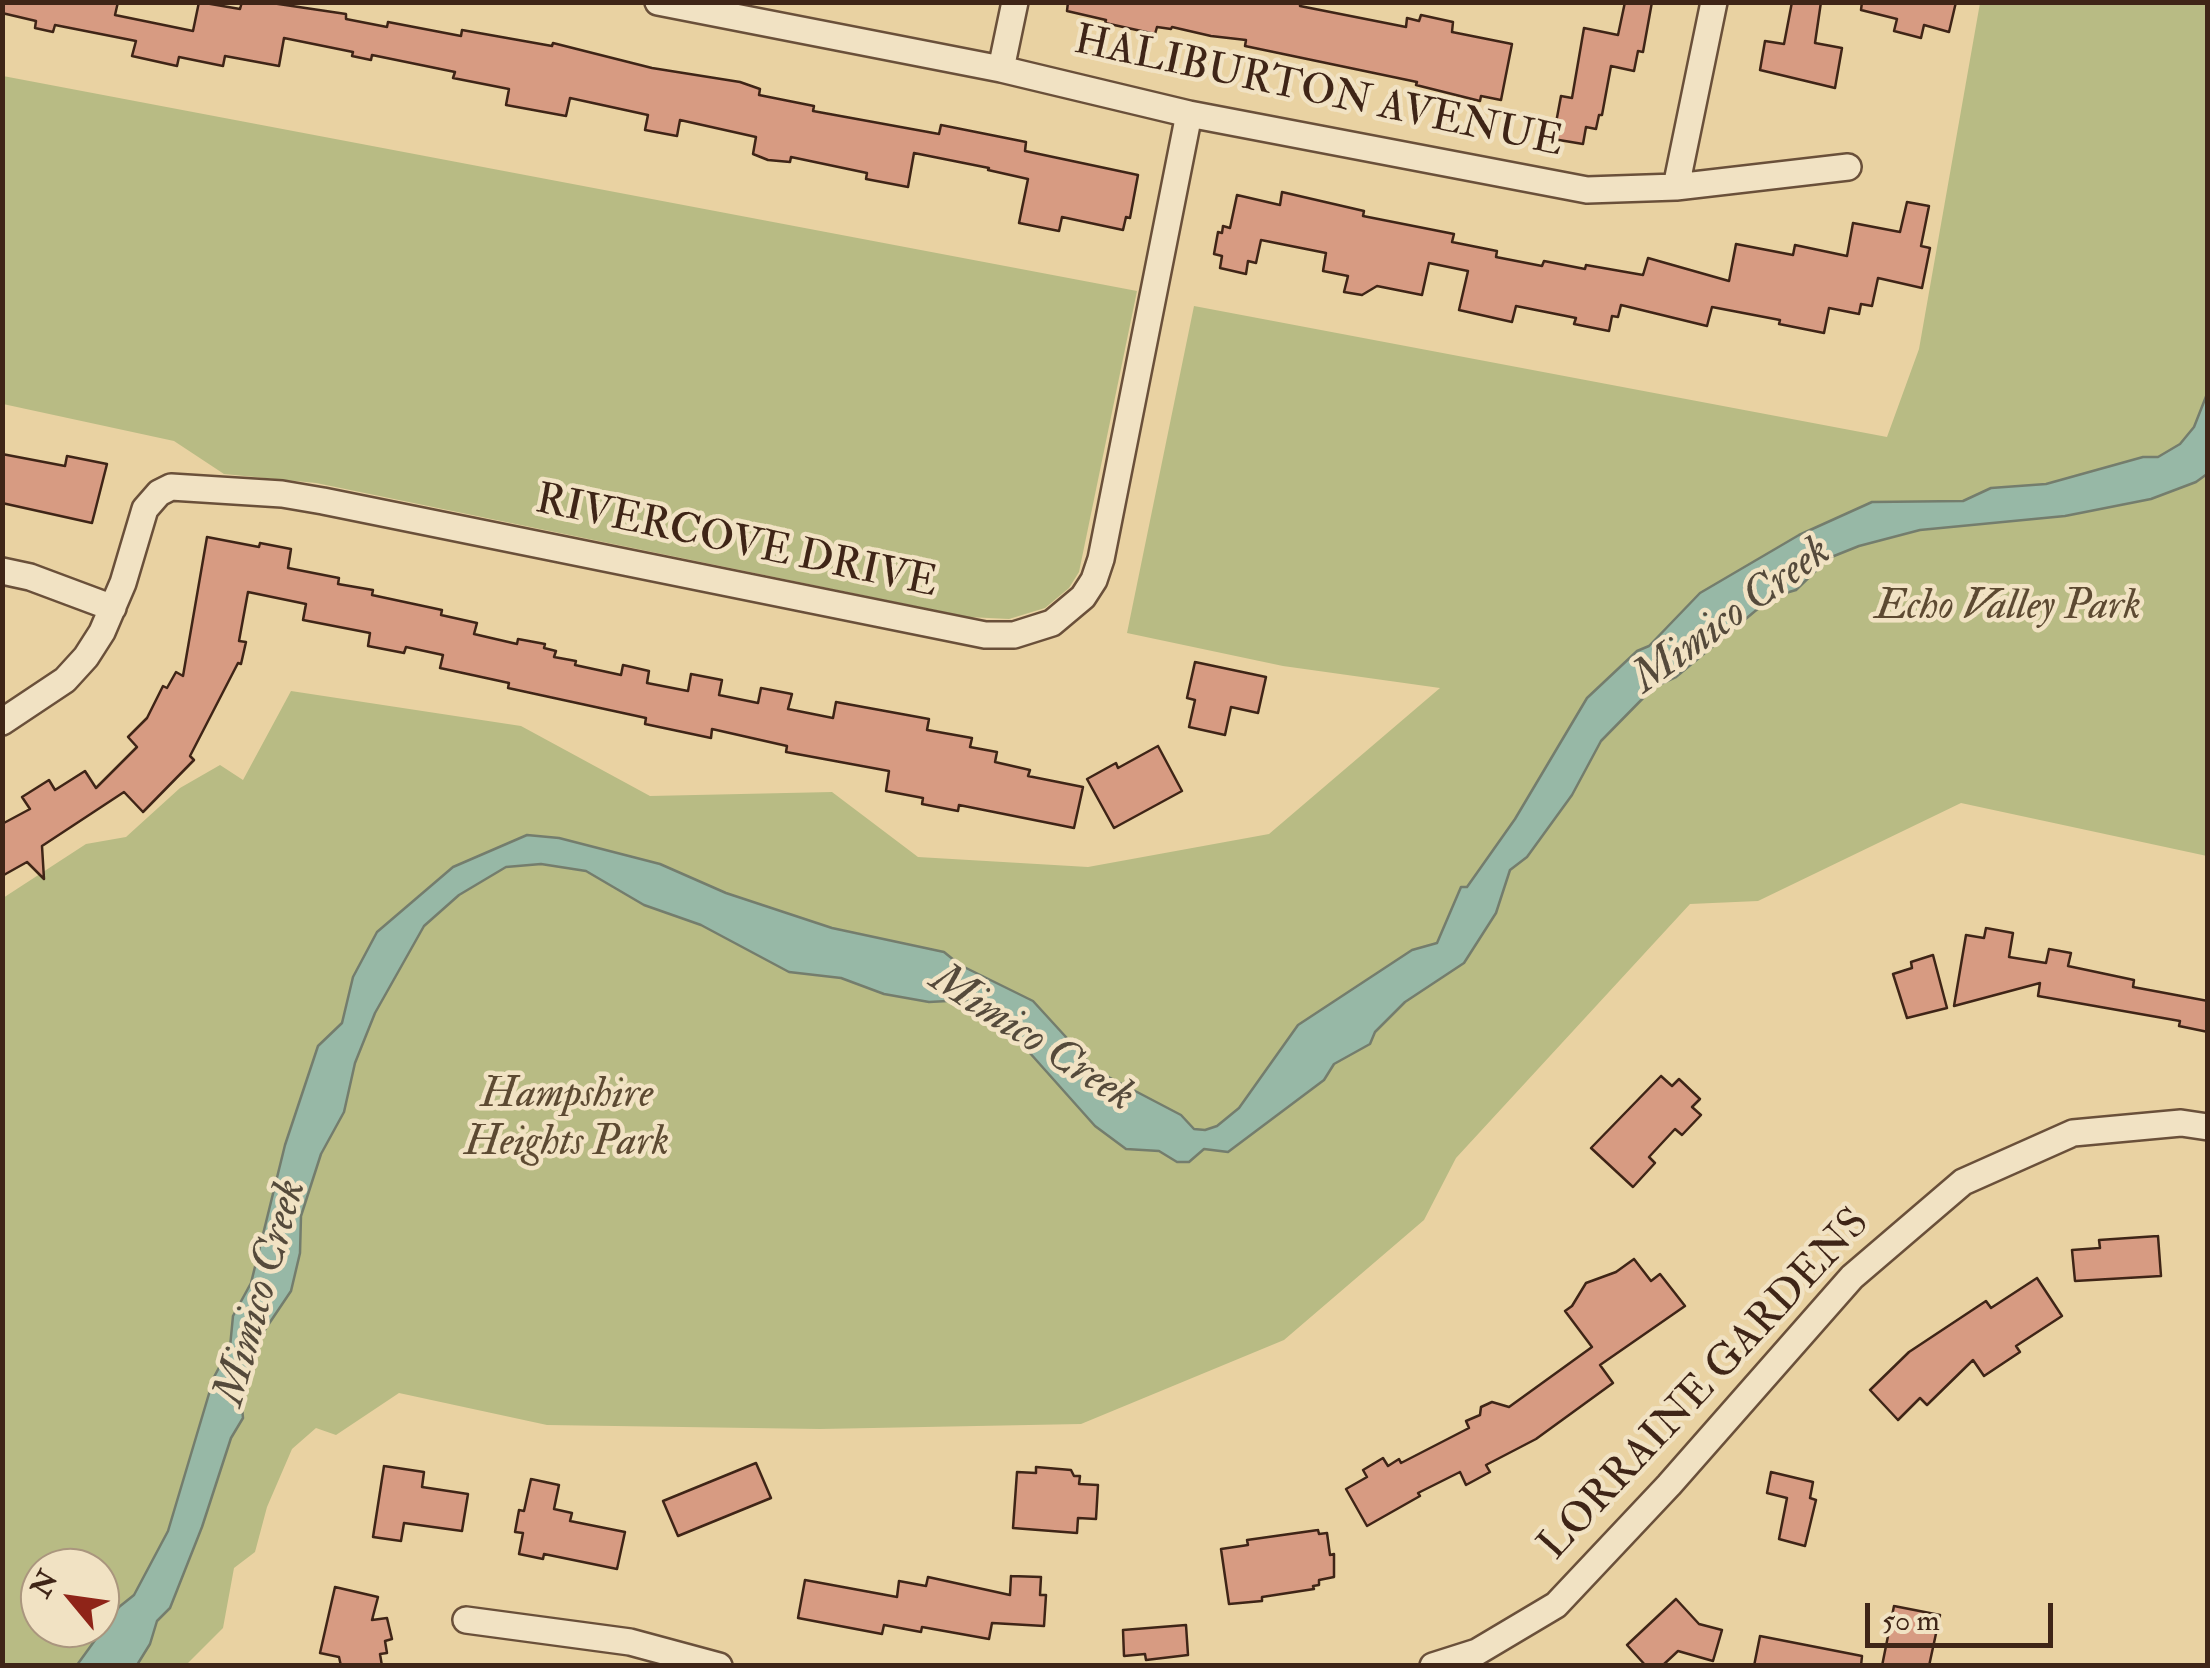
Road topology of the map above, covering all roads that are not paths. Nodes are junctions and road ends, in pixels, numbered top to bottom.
1 (658, 2) edge
2 (1015, 2) edge
3 (1714, 2) edge
4 (1001, 69) junction
5 (1189, 114) junction
6 (1848, 167) dead end
7 (1676, 187) junction
8 (2, 572) edge
9 (113, 608) junction
10 (2, 722) edge
11 (2208, 1127) edge
12 (466, 1620) dead end
13 (1479, 1659) edge
14 (718, 1666) edge
15 (1434, 1666) edge

1 - 4 street, HALIBURTON AVENUE
2 - 4 street
3 - 7 street
4 - 5 street, HALIBURTON AVENUE
5 - 7 street, HALIBURTON AVENUE
5 - 9 street, RIVERCOVE DRIVE
6 - 7 street, HALIBURTON AVENUE
8 - 9 street
9 - 10 street, RIVERCOVE DRIVE
11 - 13 street, LORRAINE GARDENS
12 - 14 street
13 - 15 street, LORRAINE GARDENS

